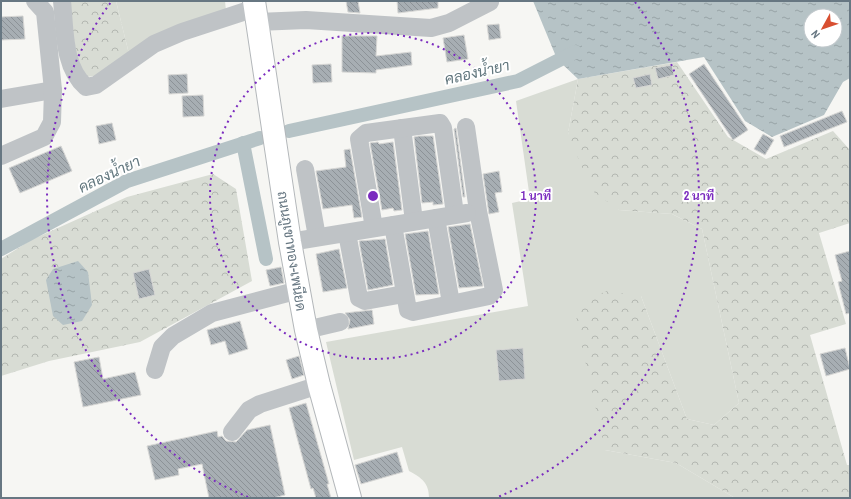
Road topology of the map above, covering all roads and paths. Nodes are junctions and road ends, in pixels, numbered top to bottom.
1 (35, 1) edge
2 (62, 1) edge
3 (490, 2) dead end
4 (255, 10) edge
5 (54, 90) junction
6 (1, 99) edge
7 (402, 128) junction
8 (466, 128) dead end
9 (1, 156) edge
10 (305, 169) dead end
11 (478, 211) junction
12 (455, 214) junction
13 (436, 218) junction
14 (414, 221) junction
15 (392, 225) junction
16 (374, 228) junction
17 (347, 233) junction
18 (317, 238) junction
19 (290, 242) junction
20 (299, 290) junction
21 (404, 294) junction
22 (451, 304) junction
23 (340, 322) dead end
24 (306, 330) junction
25 (155, 370) dead end
26 (319, 385) junction
27 (232, 432) dead end
28 (350, 498) edge

1 - 5 street
2 - 4 street
3 - 4 street
4 - 19 main road, ถนนภูเขาทอง-เพนียด
5 - 6 street
5 - 9 street
7 - 12 street
7 - 14 street
7 - 16 street
8 - 11 street
10 - 18 street
11 - 12 street
11 - 22 street
12 - 13 street
13 - 14 street
13 - 22 street
14 - 15 street
15 - 16 street
15 - 21 street
16 - 17 street
17 - 18 street
17 - 21 street
18 - 19 street
19 - 20 main road, ถนนภูเขาทอง-เพนียด
20 - 24 main road, ถนนภูเขาทอง-เพนียด
20 - 25 street
21 - 22 street
23 - 24 street
24 - 26 main road, ถนนภูเขาทอง-เพนียด
26 - 27 street
26 - 28 main road, ถนนภูเขาทอง-เพนียด

